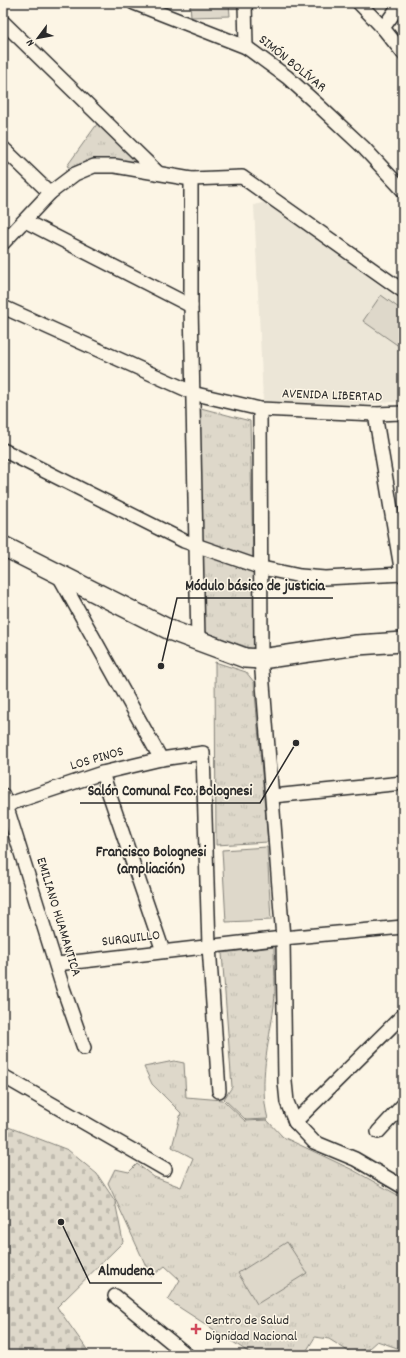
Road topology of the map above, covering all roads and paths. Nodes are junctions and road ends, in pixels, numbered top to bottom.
1 (134, 3) edge
2 (245, 3) edge
3 (359, 3) edge
4 (401, 3) edge
5 (3, 22) edge
6 (383, 28) junction
7 (246, 47) junction
8 (403, 53) edge
9 (3, 148) edge
10 (158, 174) junction
11 (192, 179) junction
12 (403, 190) edge
13 (50, 193) junction
14 (25, 221) junction
15 (3, 243) edge
16 (403, 291) edge
17 (191, 306) junction
18 (3, 307) edge
19 (193, 393) junction
20 (260, 409) junction
21 (403, 413) edge
22 (376, 414) junction
23 (3, 450) edge
24 (3, 546) edge
25 (196, 546) junction
26 (262, 568) junction
27 (58, 574) junction
28 (403, 574) edge
29 (198, 641) junction
30 (403, 642) edge
31 (261, 659) junction
32 (161, 759) junction
33 (102, 773) junction
34 (403, 783) edge
35 (272, 796) junction
36 (4, 802) edge
37 (403, 927) edge
38 (283, 938) junction
39 (208, 946) junction
40 (163, 951) junction
41 (57, 964) junction
42 (403, 1016) edge
43 (84, 1048) dead end
44 (3, 1076) edge
45 (219, 1091) dead end
46 (403, 1105) edge
47 (295, 1122) junction
48 (378, 1132) dead end
49 (165, 1169) dead end
50 (403, 1187) edge
51 (115, 1296) dead end
52 (187, 1355) edge

1 - 7 street, SIMÓN BOLÍVAR
2 - 7 street
3 - 6 street
4 - 6 street
5 - 10 street
6 - 8 street
7 - 12 street, SIMÓN BOLÍVAR
9 - 13 street
10 - 11 street
10 - 13 street
11 - 16 street
11 - 17 street
13 - 14 street
14 - 15 street
14 - 17 street
17 - 19 street
18 - 19 street, AVENIDA LIBERTAD
19 - 20 street, AVENIDA LIBERTAD
19 - 25 street
20 - 22 street, AVENIDA LIBERTAD
20 - 26 street
21 - 22 street, AVENIDA LIBERTAD
22 - 28 street
23 - 25 street
24 - 27 street
25 - 26 street
25 - 29 street
26 - 28 street
26 - 31 street
27 - 29 street
27 - 32 street
29 - 31 street
30 - 31 street
31 - 35 street
32 - 33 street, LOS PINOS
32 - 39 street, LOS PINOS
33 - 36 street, LOS PINOS
33 - 40 street
34 - 35 street
35 - 38 street
36 - 41 street, EMILIANO HUAMANTICA
37 - 38 street, SURQUILLO
38 - 39 street, SURQUILLO
38 - 47 street
39 - 40 street, SURQUILLO
39 - 45 street
40 - 41 street, SURQUILLO
41 - 43 street, EMILIANO HUAMANTICA
42 - 47 street
44 - 49 street
46 - 48 street
47 - 50 street
51 - 52 street

